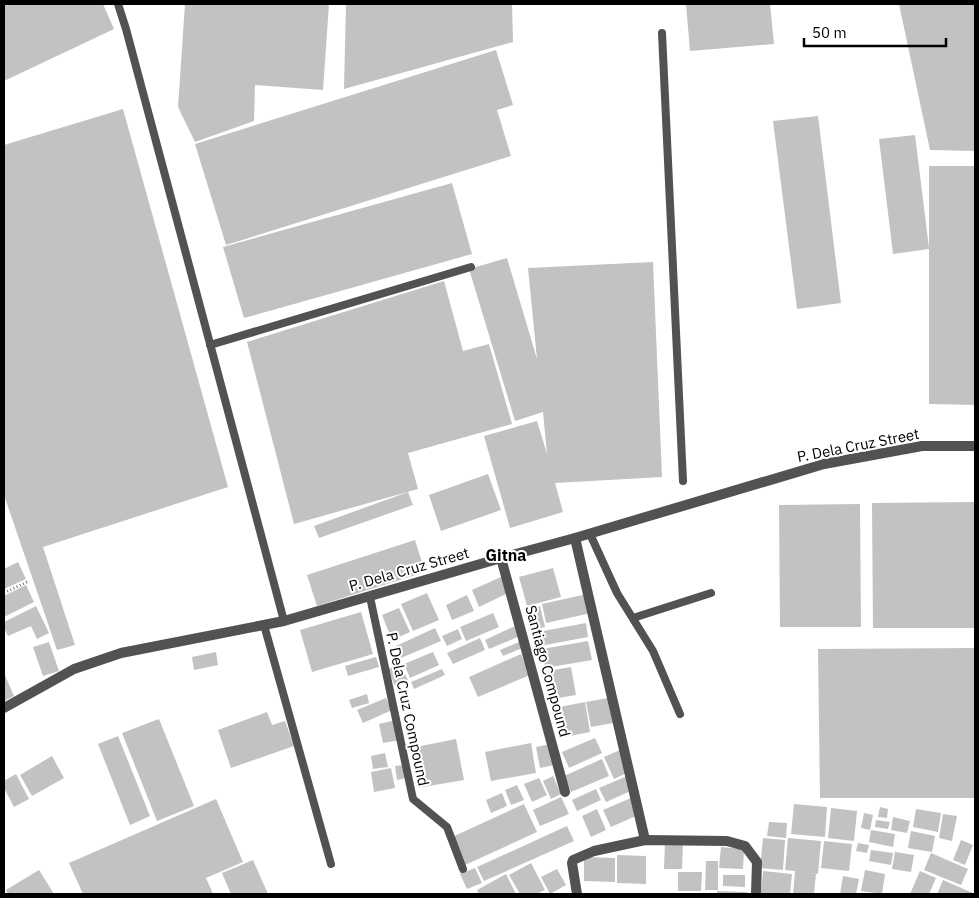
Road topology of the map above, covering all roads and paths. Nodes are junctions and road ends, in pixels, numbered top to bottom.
1 (118, 4) edge
2 (662, 33) dead end
3 (471, 267) dead end
4 (210, 345) junction
5 (975, 446) edge
6 (683, 481) dead end
7 (590, 534) junction
8 (575, 538) junction
9 (501, 558) junction
10 (29, 581) dead end
11 (4, 593) edge
12 (711, 593) dead end
13 (370, 597) junction
14 (633, 618) junction
15 (284, 621) junction
16 (264, 625) junction
17 (4, 708) edge
18 (680, 714) dead end
19 (565, 792) dead end
20 (646, 840) junction
21 (331, 864) dead end
22 (463, 869) dead end
23 (577, 894) edge
24 (756, 894) edge

1 - 4 lane
2 - 6 lane
3 - 4 lane
4 - 15 lane
5 - 7 street, P. Dela Cruz Street
7 - 8 street, P. Dela Cruz Street
7 - 14 lane
8 - 9 street, P. Dela Cruz Street
8 - 20 street
9 - 13 street, P. Dela Cruz Street
9 - 19 street, Santiago Compound
10 - 11 path
12 - 14 lane
13 - 15 street, P. Dela Cruz Street
13 - 22 lane, P. Dela Cruz Compound
14 - 18 lane
15 - 16 street, P. Dela Cruz Street
16 - 17 street, P. Dela Cruz Street
16 - 21 lane
20 - 23 street
20 - 24 street

